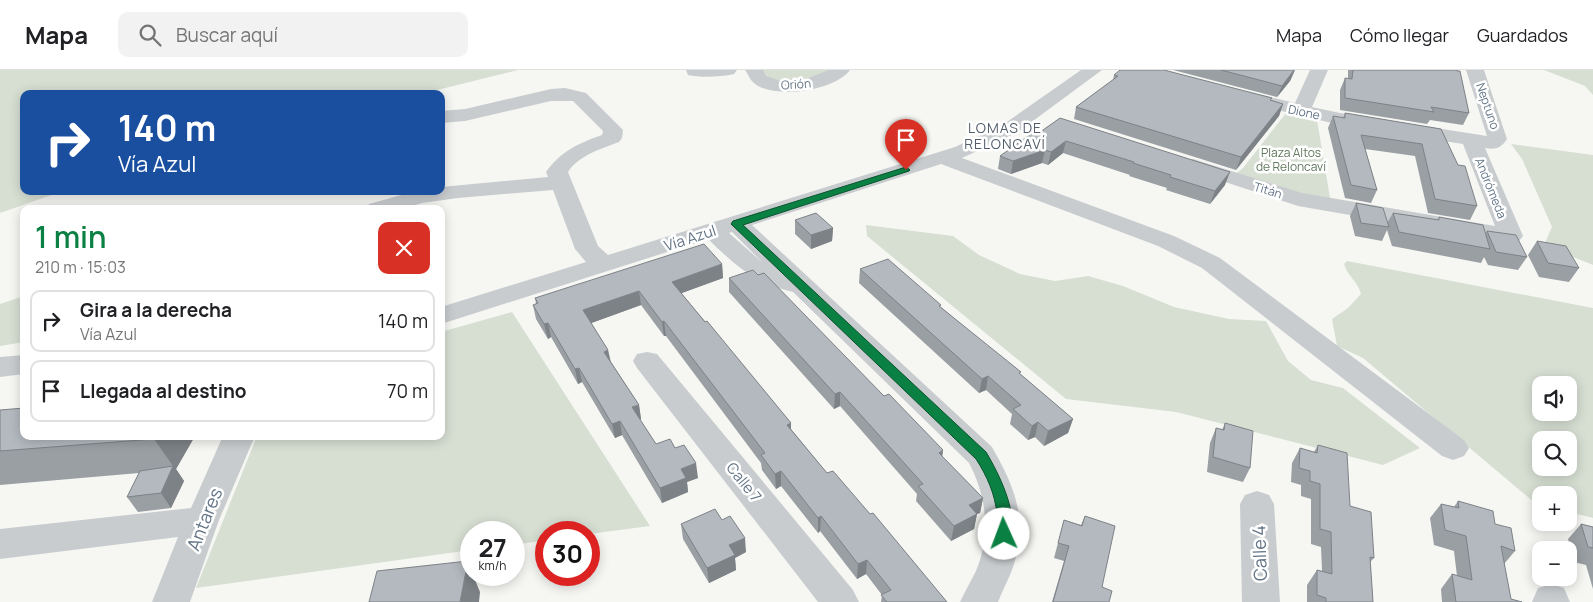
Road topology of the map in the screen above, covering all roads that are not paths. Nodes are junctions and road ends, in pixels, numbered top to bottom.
1 (728, 70) edge
2 (754, 70) edge
3 (841, 70) edge
4 (1093, 70) edge
5 (1319, 70) edge
6 (1475, 70) edge
7 (694, 71) edge
8 (1227, 92) edge
9 (1301, 111) junction
10 (445, 117) edge
11 (1472, 141) junction
12 (1495, 142) joint
13 (944, 158) junction
14 (1172, 158) edge
15 (560, 183) junction
16 (445, 193) edge
17 (433, 195) edge
18 (391, 205) edge
19 (736, 224) junction
20 (713, 231) junction
21 (1511, 236) joint
22 (604, 265) junction
23 (803, 286) junction
24 (445, 315) edge
25 (648, 361) dead end
26 (20, 364) edge
27 (0, 367) edge
28 (237, 440) edge
29 (1453, 448) dead end
30 (1257, 504) dead end
31 (202, 520) junction
32 (0, 544) edge
33 (171, 602) edge
34 (840, 602) edge
35 (979, 602) edge
36 (1261, 602) edge

1 - 7 street
2 - 3 street, Orión
4 - 13 street, Vía Azul
5 - 9 street
6 - 12 street, Neptuno
8 - 9 street, Dione
9 - 11 street, Dione
10 - 15 street
11 - 12 street, Dione
11 - 21 street, Andrómeda
13 - 19 street, Vía Azul
13 - 29 street
14 - 21 street, Titán
15 - 16 street
15 - 22 street
17 - 18 street
19 - 20 street, Vía Azul
19 - 23 street
20 - 22 street, Vía Azul
20 - 23 street
22 - 24 street, Vía Azul
23 - 35 street
25 - 34 street, Calle 7
26 - 27 street
28 - 31 street, Antares
30 - 36 street, Calle 4
31 - 32 street
31 - 33 street, Antares

